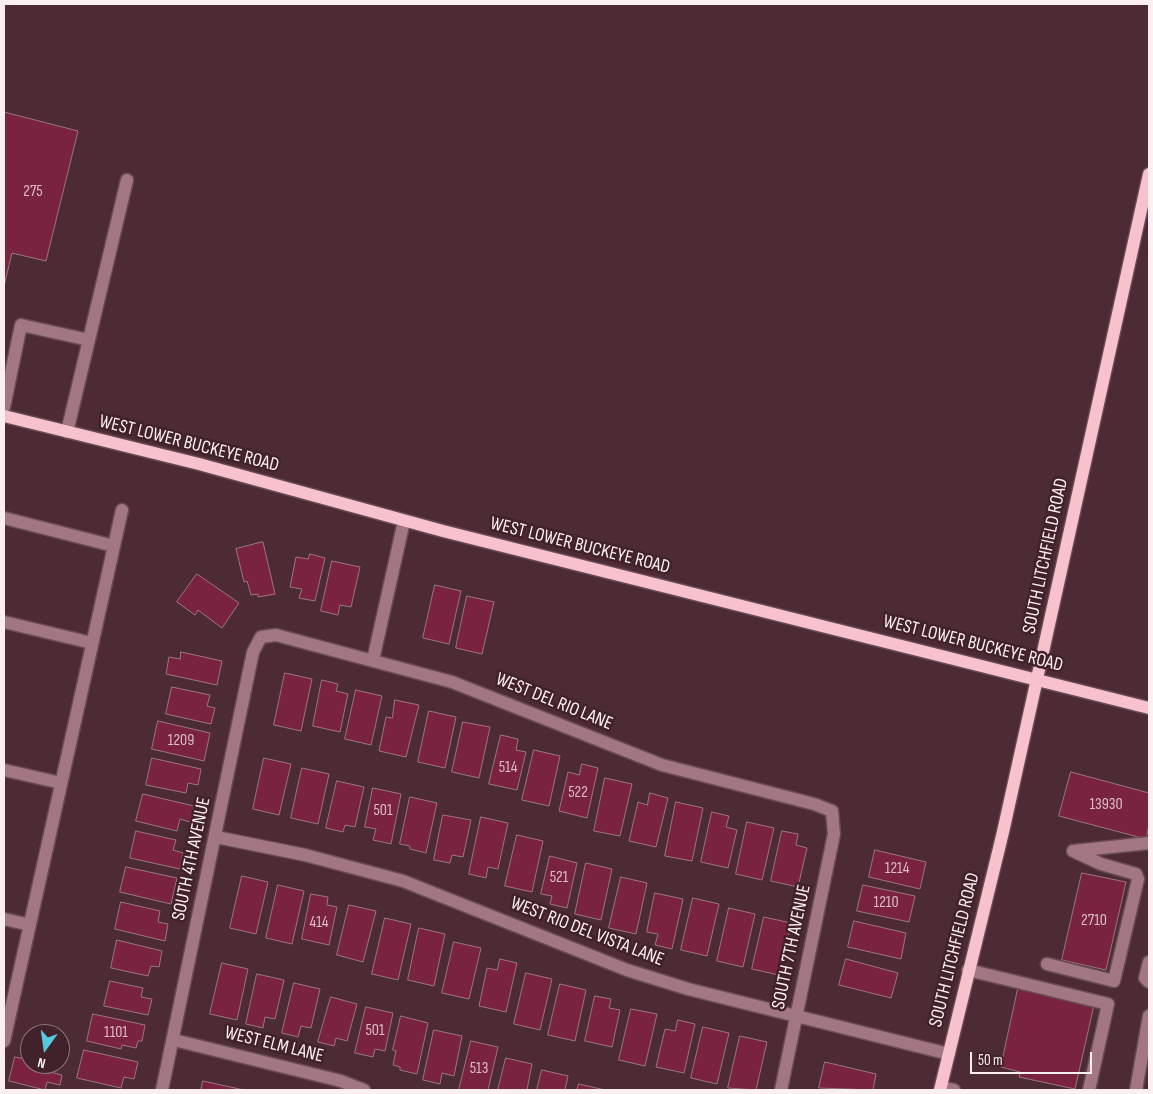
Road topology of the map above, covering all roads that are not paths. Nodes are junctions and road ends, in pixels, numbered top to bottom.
1 (1149, 174) edge
2 (127, 180) dead end
3 (89, 340) junction
4 (4, 406) edge
5 (4, 416) edge
6 (67, 432) junction
7 (122, 510) dead end
8 (4, 518) edge
9 (404, 520) junction
10 (114, 546) junction
11 (4, 622) edge
12 (262, 637) joint
13 (92, 643) junction
14 (373, 660) junction
15 (1038, 680) junction
16 (1149, 708) edge
17 (4, 770) edge
18 (61, 783) junction
19 (832, 811) joint
20 (216, 836) junction
21 (1149, 844) edge
22 (4, 919) edge
23 (30, 925) junction
24 (1149, 962) edge
25 (1047, 964) dead end
26 (968, 970) junction
27 (1149, 982) edge
28 (797, 1016) junction
29 (1149, 1016) edge
30 (174, 1040) junction
31 (4, 1041) edge
32 (948, 1054) junction
33 (941, 1089) edge
34 (162, 1090) edge
35 (364, 1090) edge
36 (781, 1090) edge
37 (954, 1090) edge
38 (1089, 1090) edge
39 (1136, 1090) edge

1 - 15 main road, SOUTH LITCHFIELD ROAD
2 - 3 street
3 - 4 street
3 - 6 street
5 - 6 main road, WEST LOWER BUCKEYE ROAD
6 - 9 main road, WEST LOWER BUCKEYE ROAD
7 - 10 street
8 - 10 street
9 - 14 street
9 - 15 main road, WEST LOWER BUCKEYE ROAD
10 - 13 street
11 - 13 street
12 - 14 street, WEST DEL RIO LANE
12 - 20 street, SOUTH 4TH AVENUE
13 - 18 street
14 - 19 street, WEST DEL RIO LANE
15 - 16 main road, WEST LOWER BUCKEYE ROAD
15 - 26 main road, SOUTH LITCHFIELD ROAD
17 - 18 street
18 - 23 street
19 - 28 street, SOUTH 7TH AVENUE
20 - 28 street, WEST RIO DEL VISTA LANE
20 - 30 street, SOUTH 4TH AVENUE
21 - 25 street
22 - 23 street
23 - 31 street
24 - 27 street
26 - 32 main road, SOUTH LITCHFIELD ROAD
26 - 38 street
28 - 32 street, WEST RIO DEL VISTA LANE
28 - 36 street, SOUTH 7TH AVENUE
29 - 39 street
30 - 34 street, SOUTH 4TH AVENUE
30 - 35 street, WEST ELM LANE
32 - 33 main road, SOUTH LITCHFIELD ROAD
33 - 37 street

